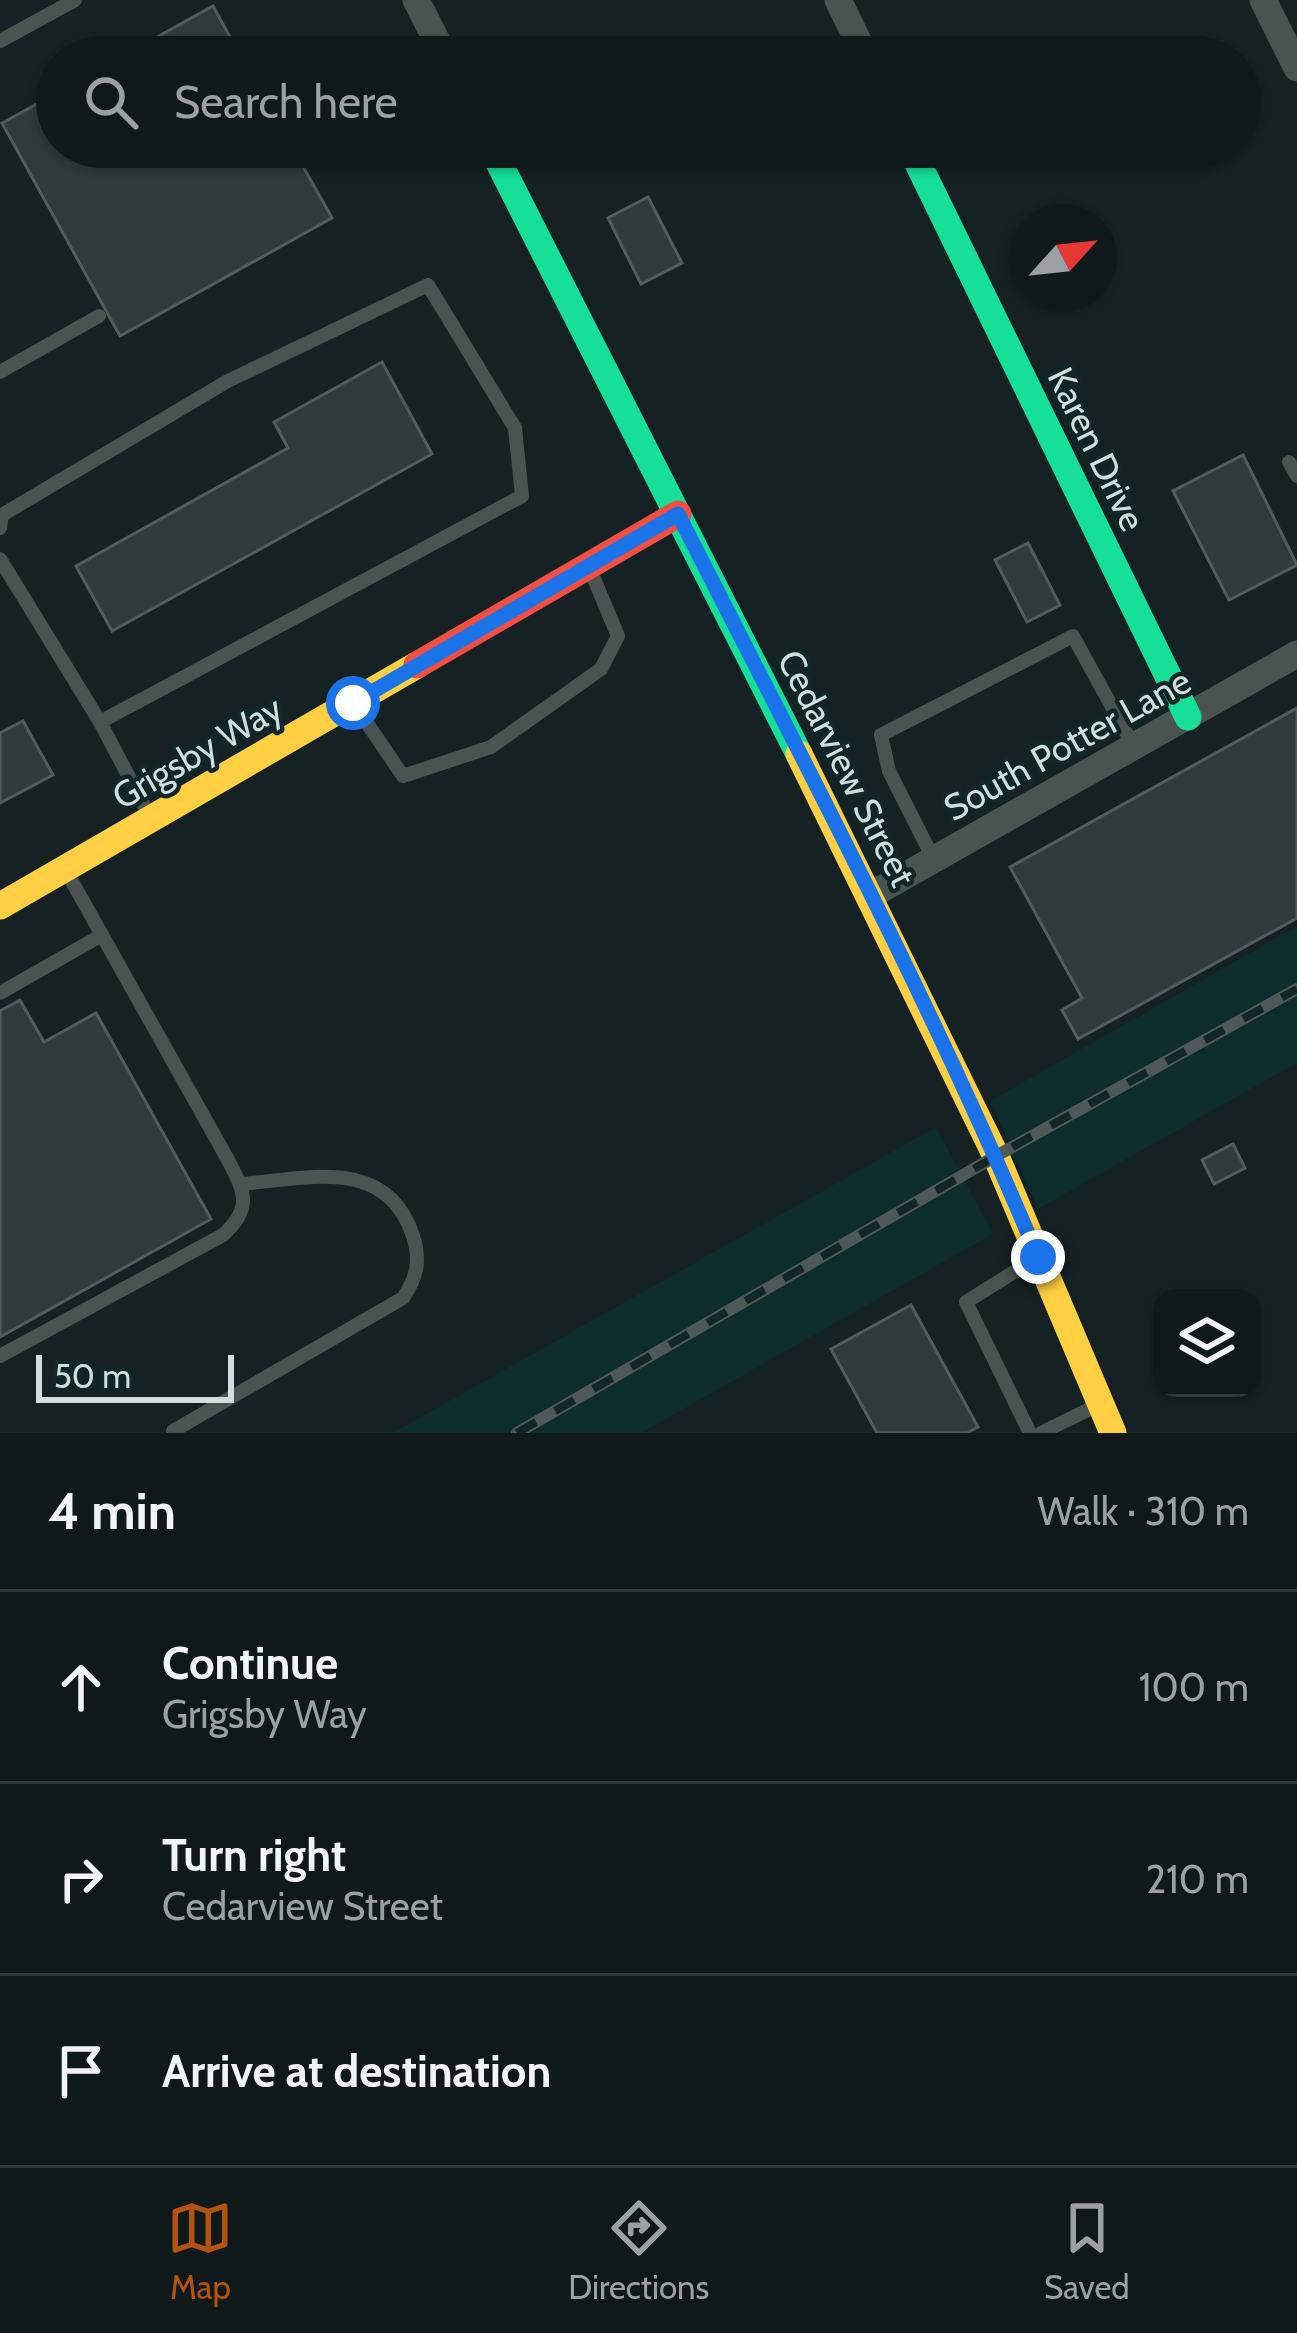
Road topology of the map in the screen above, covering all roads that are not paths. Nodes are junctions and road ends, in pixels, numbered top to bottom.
1 (75, 0) edge
2 (416, 0) edge
3 (838, 0) edge
4 (1263, 0) edge
5 (434, 36) edge
6 (856, 36) edge
7 (0, 41) edge
8 (1297, 68) edge
9 (501, 168) edge
10 (920, 168) edge
11 (100, 316) dead end
12 (0, 372) edge
13 (678, 514) junction
14 (0, 528) edge
15 (0, 560) edge
16 (589, 567) junction
17 (1297, 654) edge
18 (353, 703) junction
19 (1188, 717) junction
20 (100, 722) junction
21 (1134, 747) junction
22 (152, 820) junction
23 (934, 860) junction
24 (65, 869) junction
25 (871, 895) junction
26 (0, 906) edge
27 (102, 935) junction
28 (0, 993) edge
29 (240, 1184) junction
30 (1038, 1257) junction
31 (0, 1356) edge
32 (1100, 1404) junction
33 (173, 1431) edge
34 (1030, 1433) edge
35 (1041, 1433) edge
36 (1113, 1433) edge

1 - 7 lane
2 - 5 street
3 - 6 street
4 - 8 street
9 - 13 street, Cedarview Street
10 - 19 street, Karen Drive
11 - 12 lane
13 - 16 street, Grigsby Way
13 - 25 street, Cedarview Street
14 - 20 lane
15 - 20 lane
16 - 18 street, Grigsby Way
16 - 18 lane
17 - 19 street, South Potter Lane
18 - 22 street, Grigsby Way
19 - 21 street, South Potter Lane
20 - 22 lane
21 - 23 street, South Potter Lane
21 - 23 lane
22 - 24 street, Grigsby Way
23 - 25 street, South Potter Lane
24 - 26 street, Grigsby Way
24 - 27 lane
25 - 30 street, Cedarview Street
27 - 28 lane
27 - 29 lane
29 - 31 lane
29 - 33 lane
30 - 32 street, Cedarview Street
30 - 34 lane
32 - 35 lane
32 - 36 street, Cedarview Street

